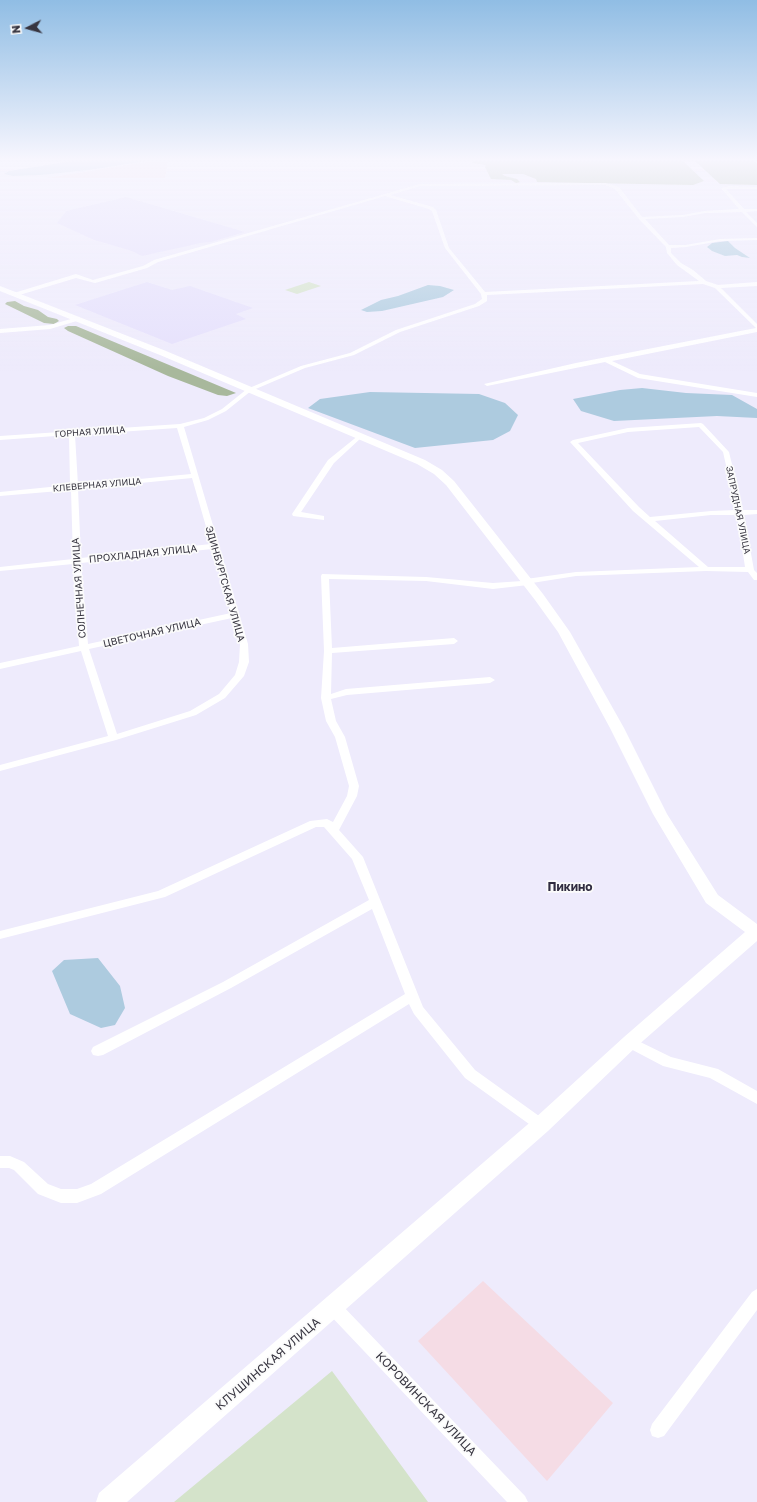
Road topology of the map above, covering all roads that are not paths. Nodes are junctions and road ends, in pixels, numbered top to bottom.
1 (262, 231) edge
2 (441, 231) edge
3 (653, 231) edge
4 (757, 239) edge
5 (668, 247) junction
6 (704, 282) junction
7 (757, 284) edge
8 (717, 287) junction
9 (0, 288) edge
10 (16, 294) junction
11 (484, 294) junction
12 (78, 319) junction
13 (757, 329) edge
14 (0, 331) edge
15 (606, 360) junction
16 (487, 384) dead end
17 (249, 390) junction
18 (757, 395) edge
19 (180, 426) junction
20 (72, 434) junction
21 (359, 437) junction
22 (0, 438) edge
23 (194, 476) junction
24 (73, 488) junction
25 (0, 494) edge
26 (740, 512) junction
27 (757, 512) edge
28 (321, 518) dead end
29 (648, 520) junction
30 (214, 546) junction
31 (77, 562) junction
32 (0, 569) edge
33 (706, 569) junction
34 (750, 570) junction
35 (757, 578) edge
36 (527, 582) junction
37 (234, 615) junction
38 (454, 641) dead end
39 (84, 648) junction
40 (328, 651) junction
41 (0, 666) edge
42 (490, 680) dead end
43 (326, 698) junction
44 (113, 738) junction
45 (0, 768) edge
46 (334, 830) junction
47 (374, 902) junction
48 (756, 932) edge
49 (0, 935) edge
50 (412, 996) junction
51 (630, 1042) junction
52 (98, 1051) dead end
53 (757, 1098) edge
54 (541, 1125) junction
55 (0, 1162) edge
56 (757, 1298) edge
57 (333, 1307) junction
58 (658, 1430) dead end
59 (108, 1502) edge
60 (520, 1502) edge

1 - 10 street
2 - 11 street
3 - 5 street
4 - 5 street
5 - 6 street
6 - 8 street
6 - 11 street
7 - 8 street
8 - 13 street
9 - 10 street
10 - 12 street
11 - 17 street, ГОРНАЯ УЛИЦА
12 - 14 street
12 - 17 street
13 - 15 street
15 - 16 street
15 - 18 street
17 - 19 street, ГОРНАЯ УЛИЦА
17 - 21 street
19 - 20 street, ГОРНАЯ УЛИЦА
19 - 23 street, ЭДИНБУРГСКАЯ УЛИЦА
20 - 22 street, ГОРНАЯ УЛИЦА
20 - 24 street, СОЛНЕЧНАЯ УЛИЦА
21 - 28 street
21 - 36 street
23 - 24 street, КЛЕВЕРНАЯ УЛИЦА
23 - 30 street, ЭДИНБУРГСКАЯ УЛИЦА
24 - 25 street, КЛЕВЕРНАЯ УЛИЦА
24 - 31 street, СОЛНЕЧНАЯ УЛИЦА
26 - 27 street
26 - 29 street
26 - 29 street, ЗАПРУДНАЯ УЛИЦА
26 - 34 street, ЗАПРУДНАЯ УЛИЦА
29 - 33 street
30 - 31 street, ПРОХЛАДНАЯ УЛИЦА
30 - 37 street, ЭДИНБУРГСКАЯ УЛИЦА
31 - 32 street, ПРОХЛАДНАЯ УЛИЦА
31 - 39 street, СОЛНЕЧНАЯ УЛИЦА
33 - 34 street
33 - 36 street
34 - 35 street
36 - 40 street
36 - 48 street
37 - 39 street, ЦВЕТОЧНАЯ УЛИЦА
37 - 44 street, ЭДИНБУРГСКАЯ УЛИЦА
38 - 40 street
39 - 41 street, ЦВЕТОЧНАЯ УЛИЦА
39 - 44 street, СОЛНЕЧНАЯ УЛИЦА
40 - 43 street
42 - 43 street
43 - 46 street
44 - 45 street, ЭДИНБУРГСКАЯ УЛИЦА
46 - 47 street
46 - 49 street
47 - 50 street
47 - 52 street
48 - 51 street, КЛУШИНСКАЯ УЛИЦА
50 - 54 street
50 - 55 street
51 - 53 street
51 - 54 street, КЛУШИНСКАЯ УЛИЦА
54 - 57 street, КЛУШИНСКАЯ УЛИЦА
56 - 58 street
57 - 59 street, КЛУШИНСКАЯ УЛИЦА
57 - 60 street, КОРОВИНСКАЯ УЛИЦА

